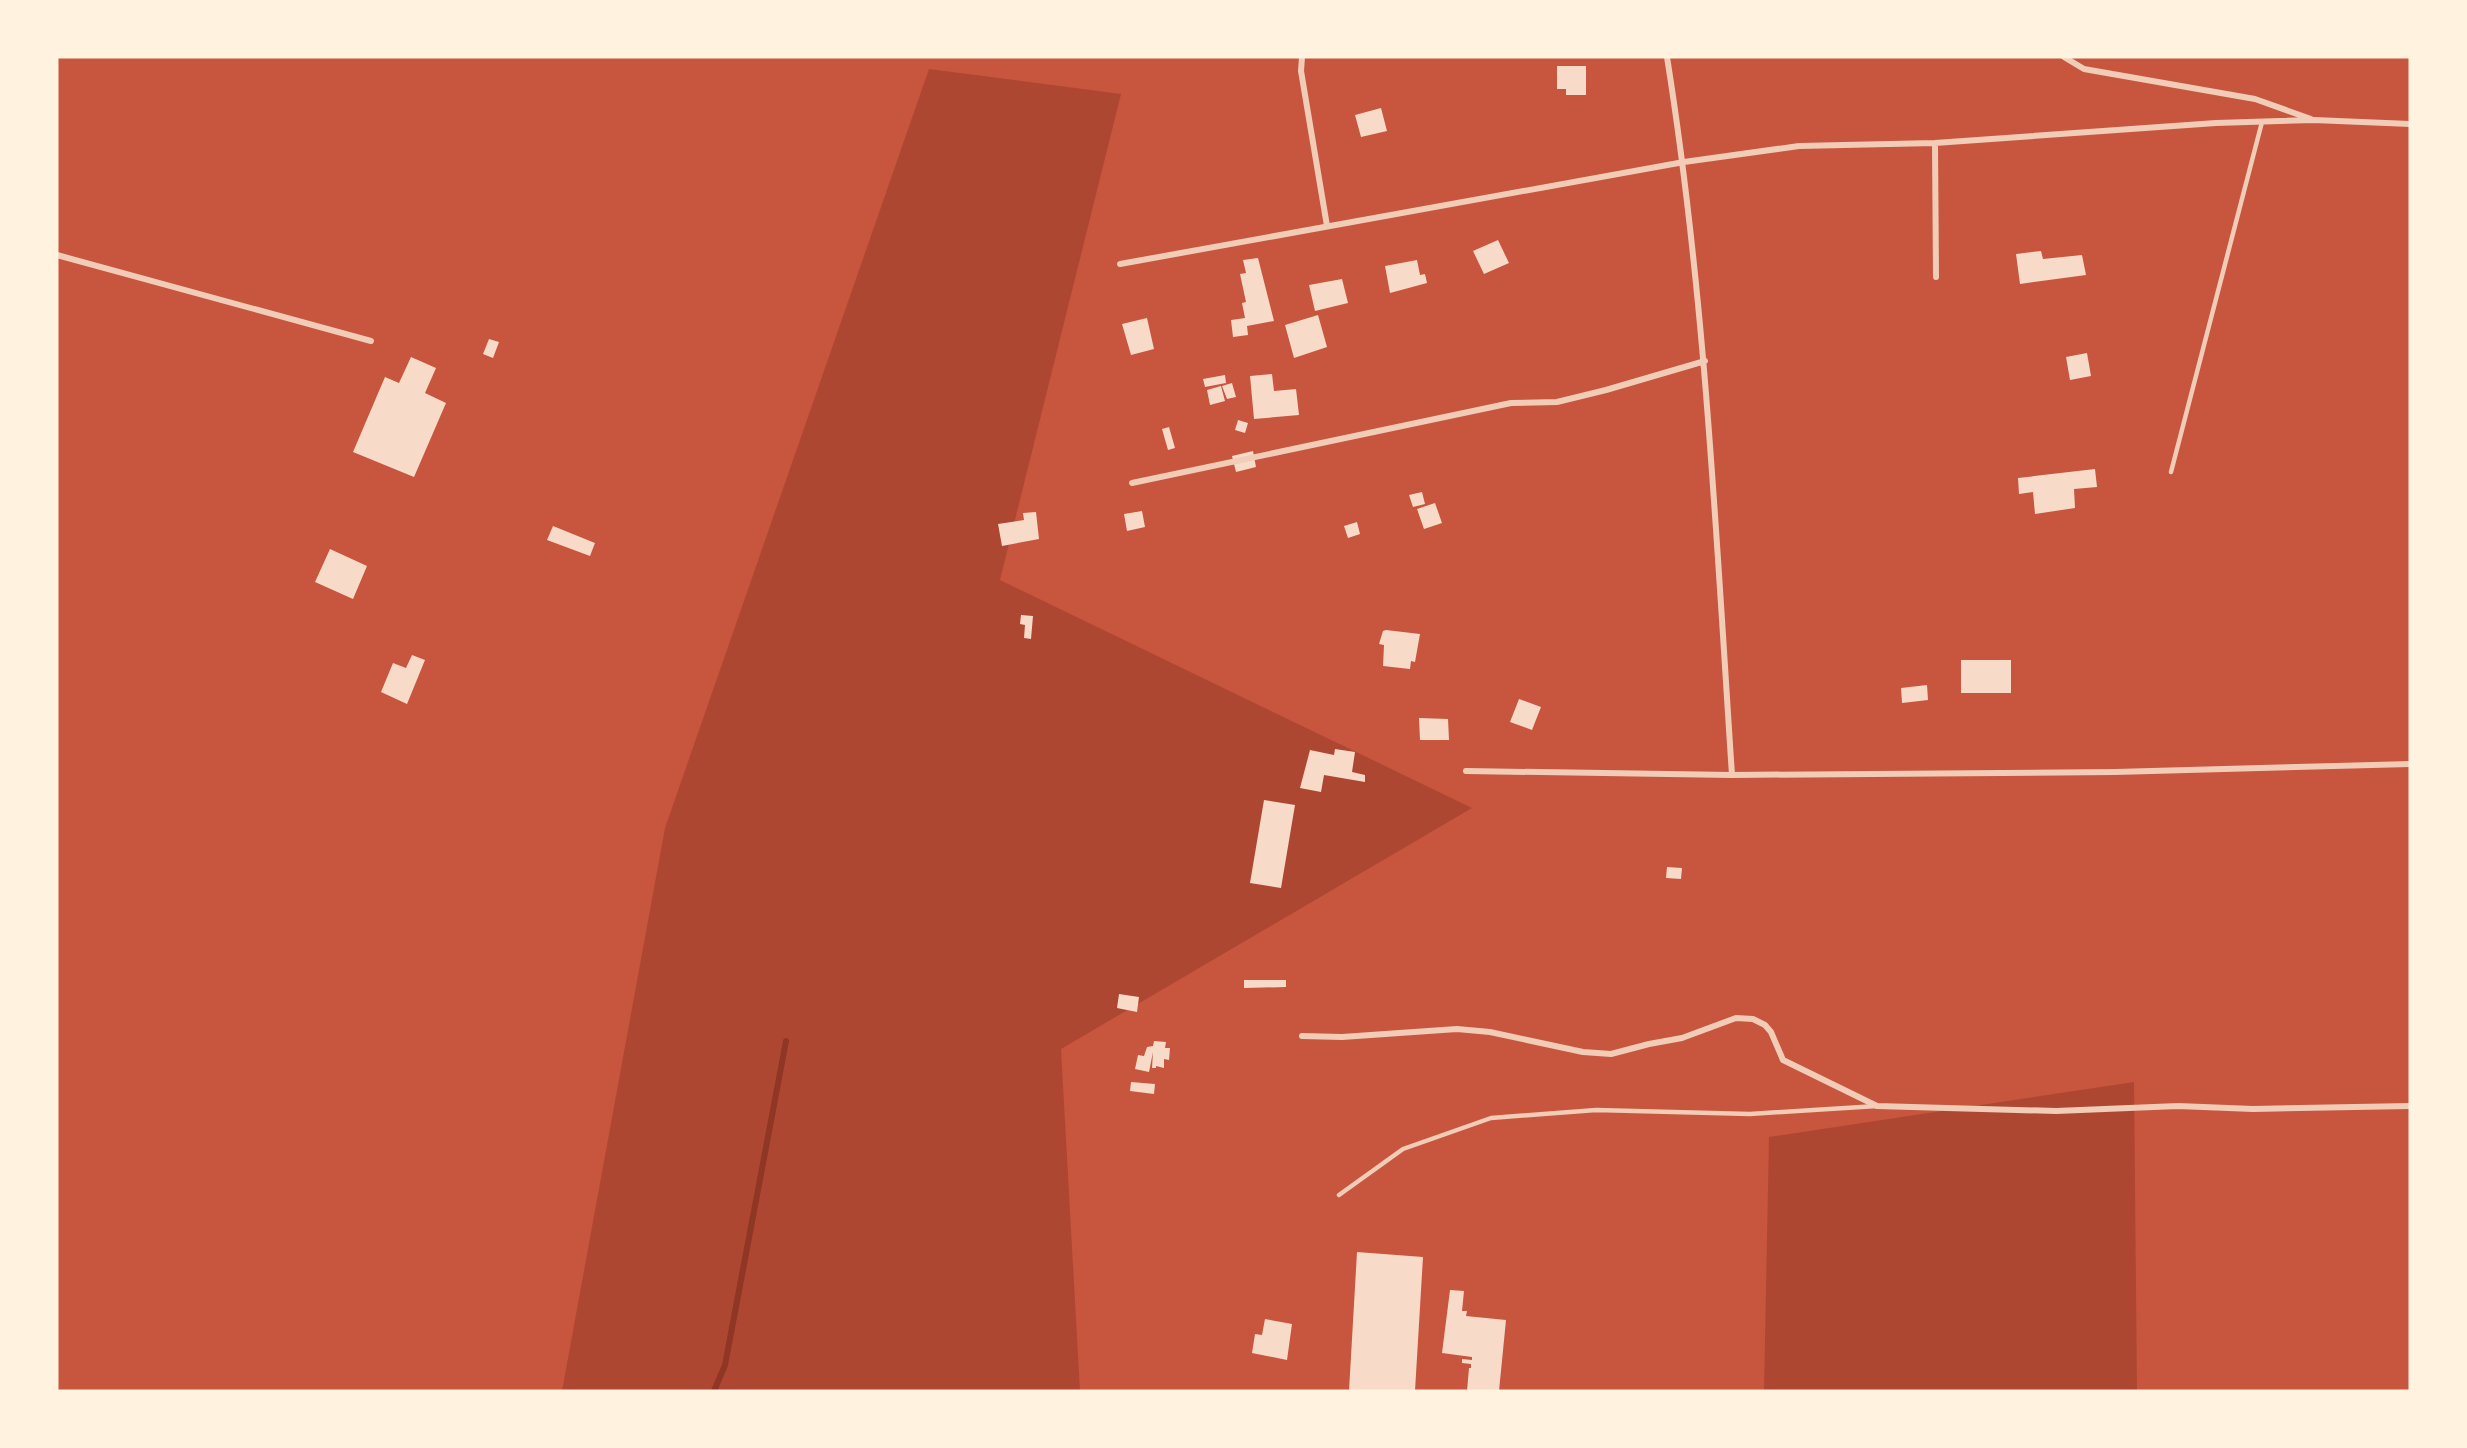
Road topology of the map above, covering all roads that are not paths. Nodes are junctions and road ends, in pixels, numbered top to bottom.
1 (1302, 57) edge
2 (1667, 57) edge
3 (2064, 57) edge
4 (2314, 120) junction
5 (2262, 122) junction
6 (2410, 124) edge
7 (1935, 143) junction
8 (1684, 162) junction
9 (1327, 226) junction
10 (57, 255) edge
11 (1120, 264) dead end
12 (1936, 277) dead end
13 (371, 341) dead end
14 (1705, 361) junction
15 (2170, 472) dead end
16 (1132, 483) dead end
17 (2410, 765) edge
18 (1466, 771) dead end
19 (1732, 775) junction
20 (1302, 1036) dead end
21 (2410, 1106) edge
22 (1877, 1107) junction
23 (1339, 1195) dead end

1 - 9 street
2 - 8 street
3 - 4 street
4 - 5 street
4 - 6 street
5 - 7 street
5 - 15 lane
7 - 8 street
7 - 12 street
8 - 9 street
8 - 14 street
9 - 11 street
10 - 13 street
14 - 16 street
14 - 19 street
17 - 19 street
18 - 19 street
20 - 22 street
21 - 22 street
22 - 23 lane

